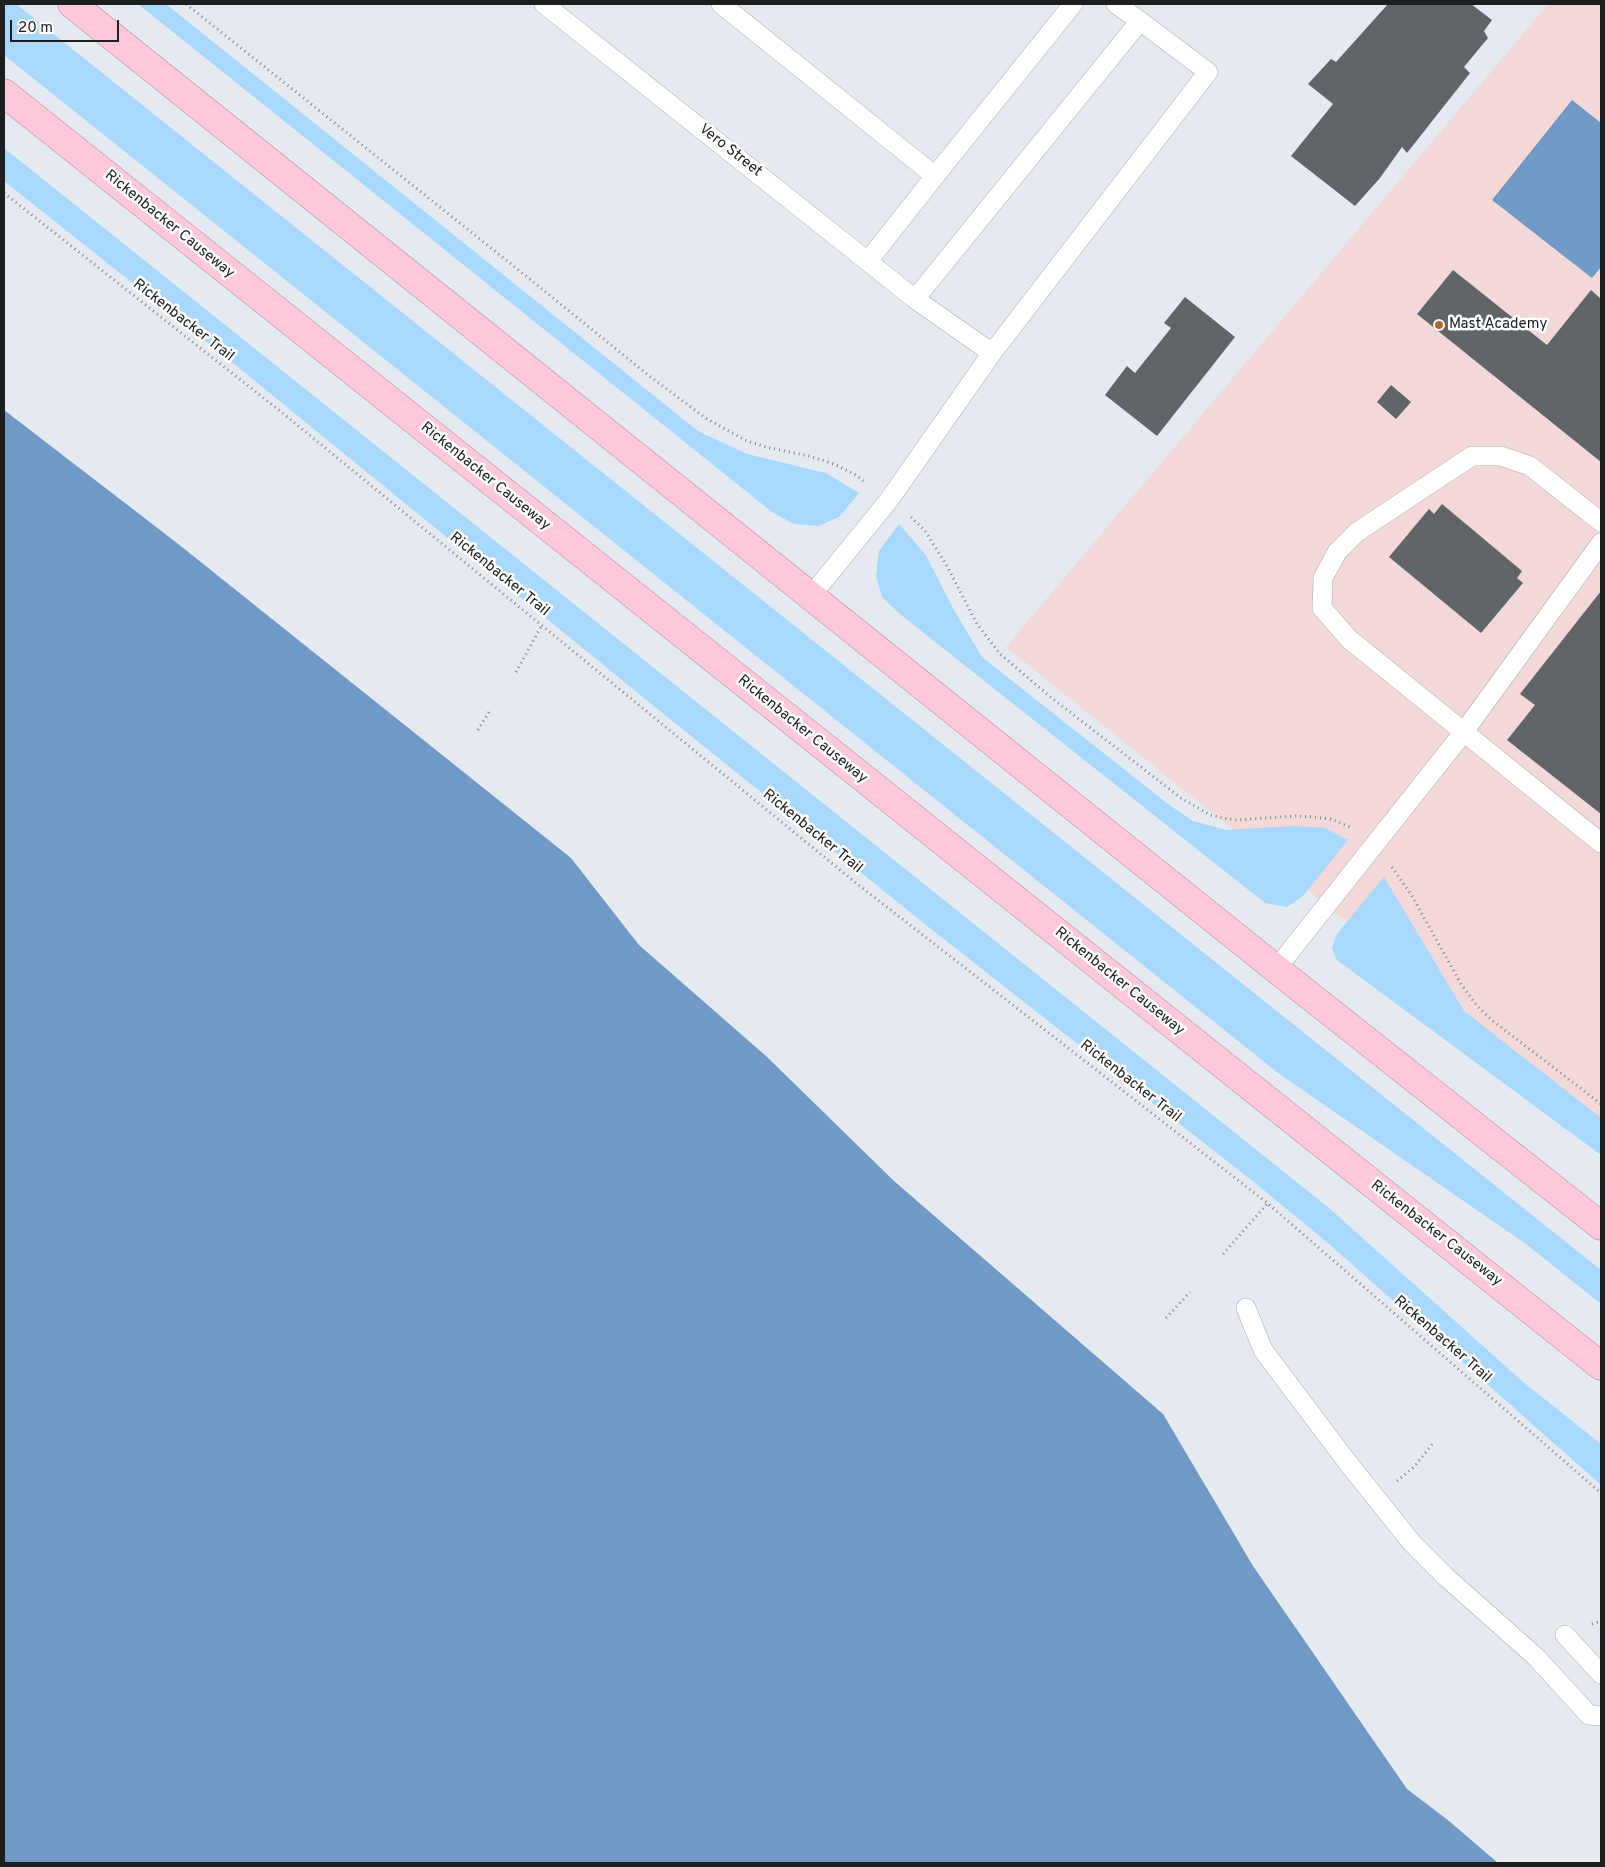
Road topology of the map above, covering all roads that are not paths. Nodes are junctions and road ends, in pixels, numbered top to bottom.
1 (72, 4) edge
2 (544, 4) edge
3 (721, 4) edge
4 (1073, 4) edge
5 (1116, 4) edge
6 (1140, 21) junction
7 (4, 93) edge
8 (935, 176) junction
9 (868, 261) junction
10 (915, 299) junction
11 (992, 352) junction
12 (1601, 522) edge
13 (1601, 543) edge
14 (811, 596) junction
15 (1463, 733) junction
16 (1601, 843) edge
17 (1276, 969) junction
18 (1601, 1226) edge
19 (1246, 1308) dead end
20 (1601, 1366) edge
21 (1566, 1635) dead end
22 (1601, 1674) edge
23 (1601, 1716) edge

1 - 14 main road
2 - 9 lane, Vero Street
3 - 8 lane
4 - 8 lane
5 - 6 lane
6 - 10 lane
6 - 11 lane
7 - 20 main road, Rickenbacker Causeway
8 - 9 lane
9 - 10 lane, Vero Street
10 - 11 lane, Vero Street
11 - 14 lane
12 - 15 lane
13 - 15 lane
14 - 17 main road
15 - 16 lane
15 - 17 lane
17 - 18 main road
19 - 23 lane
21 - 22 lane

